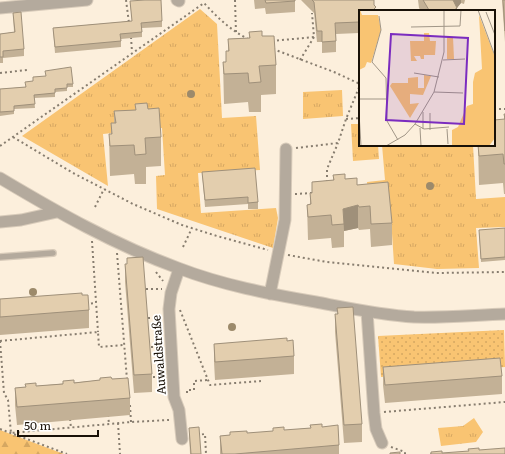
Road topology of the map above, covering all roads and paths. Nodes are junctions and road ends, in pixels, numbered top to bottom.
1 (87, 0) edge
2 (126, 0) edge
3 (235, 0) edge
4 (203, 1) edge
5 (0, 8) edge
6 (312, 13) dead end
7 (130, 30) edge
8 (236, 33) junction
9 (131, 37) edge
10 (314, 37) junction
11 (249, 39) edge
12 (270, 41) edge
13 (268, 47) edge
14 (132, 52) junction
15 (300, 60) junction
16 (27, 70) dead end
17 (0, 73) edge
18 (359, 84) edge
19 (359, 86) edge
20 (359, 118) edge
21 (346, 119) junction
22 (13, 137) junction
23 (338, 143) junction
24 (0, 146) edge
25 (286, 150) joint
26 (0, 178) edge
27 (327, 184) edge
28 (104, 189) junction
29 (313, 193) edge
30 (285, 195) junction
31 (95, 207) dead end
32 (57, 212) junction
33 (0, 222) edge
34 (192, 228) junction
35 (91, 230) junction
36 (116, 242) junction
37 (183, 247) dead end
38 (53, 253) dead end
39 (278, 253) junction
40 (0, 257) edge
41 (179, 269) junction
42 (505, 272) edge
43 (146, 289) edge
44 (167, 291) junction
45 (270, 294) junction
46 (95, 303) junction
47 (79, 304) edge
48 (367, 312) junction
49 (505, 314) edge
50 (148, 318) edge
51 (159, 318) dead end
52 (98, 332) junction
53 (0, 341) edge
54 (124, 345) junction
55 (150, 347) edge
56 (161, 347) dead end
57 (1, 370) edge
58 (153, 377) edge
59 (163, 377) dead end
60 (208, 380) junction
61 (261, 381) dead end
62 (128, 384) edge
63 (187, 393) dead end
64 (129, 399) edge
65 (505, 402) edge
66 (374, 413) junction
67 (108, 414) edge
68 (70, 418) edge
69 (152, 420) dead end
70 (33, 421) edge
71 (131, 422) junction
72 (118, 423) junction
73 (109, 424) junction
74 (71, 428) junction
75 (0, 429) edge
76 (34, 431) junction
77 (11, 433) junction
78 (182, 438) joint
79 (382, 443) joint
80 (67, 454) edge
81 (120, 454) edge
82 (206, 454) edge
83 (405, 454) edge

1 - 5 street
2 - 7 path
3 - 8 path
4 - 8 path
4 - 14 path
6 - 10 path
8 - 11 path
9 - 14 path
10 - 12 path
10 - 15 path
13 - 15 path
14 - 22 path
15 - 18 path
16 - 17 path
19 - 21 path
20 - 21 path
21 - 23 path
22 - 24 path
22 - 28 path
23 - 25 path
23 - 27 path
25 - 30 street
26 - 32 street
28 - 31 path
28 - 34 path
29 - 30 path
30 - 39 street
32 - 33 street
32 - 35 street
34 - 37 path
34 - 39 path
35 - 36 street
35 - 46 path
36 - 41 street
36 - 54 path
38 - 40 lane
39 - 42 path
39 - 45 street
41 - 44 street, Auwaldstraße
41 - 45 street
43 - 44 path
44 - 60 path
44 - 78 street, Auwaldstraße
45 - 48 street
46 - 47 path
46 - 52 path
48 - 49 street
48 - 66 street
50 - 51 path
52 - 53 path
52 - 54 path
53 - 57 path
54 - 62 path
55 - 56 path
57 - 77 path
58 - 59 path
60 - 61 path
60 - 63 path
64 - 71 path
65 - 66 path
66 - 79 street
67 - 73 path
68 - 74 path
69 - 71 path
70 - 76 path
71 - 72 path
72 - 73 path
72 - 81 path
73 - 74 path
74 - 76 path
75 - 77 path
76 - 77 path
77 - 80 path
78 - 82 path
79 - 83 path

